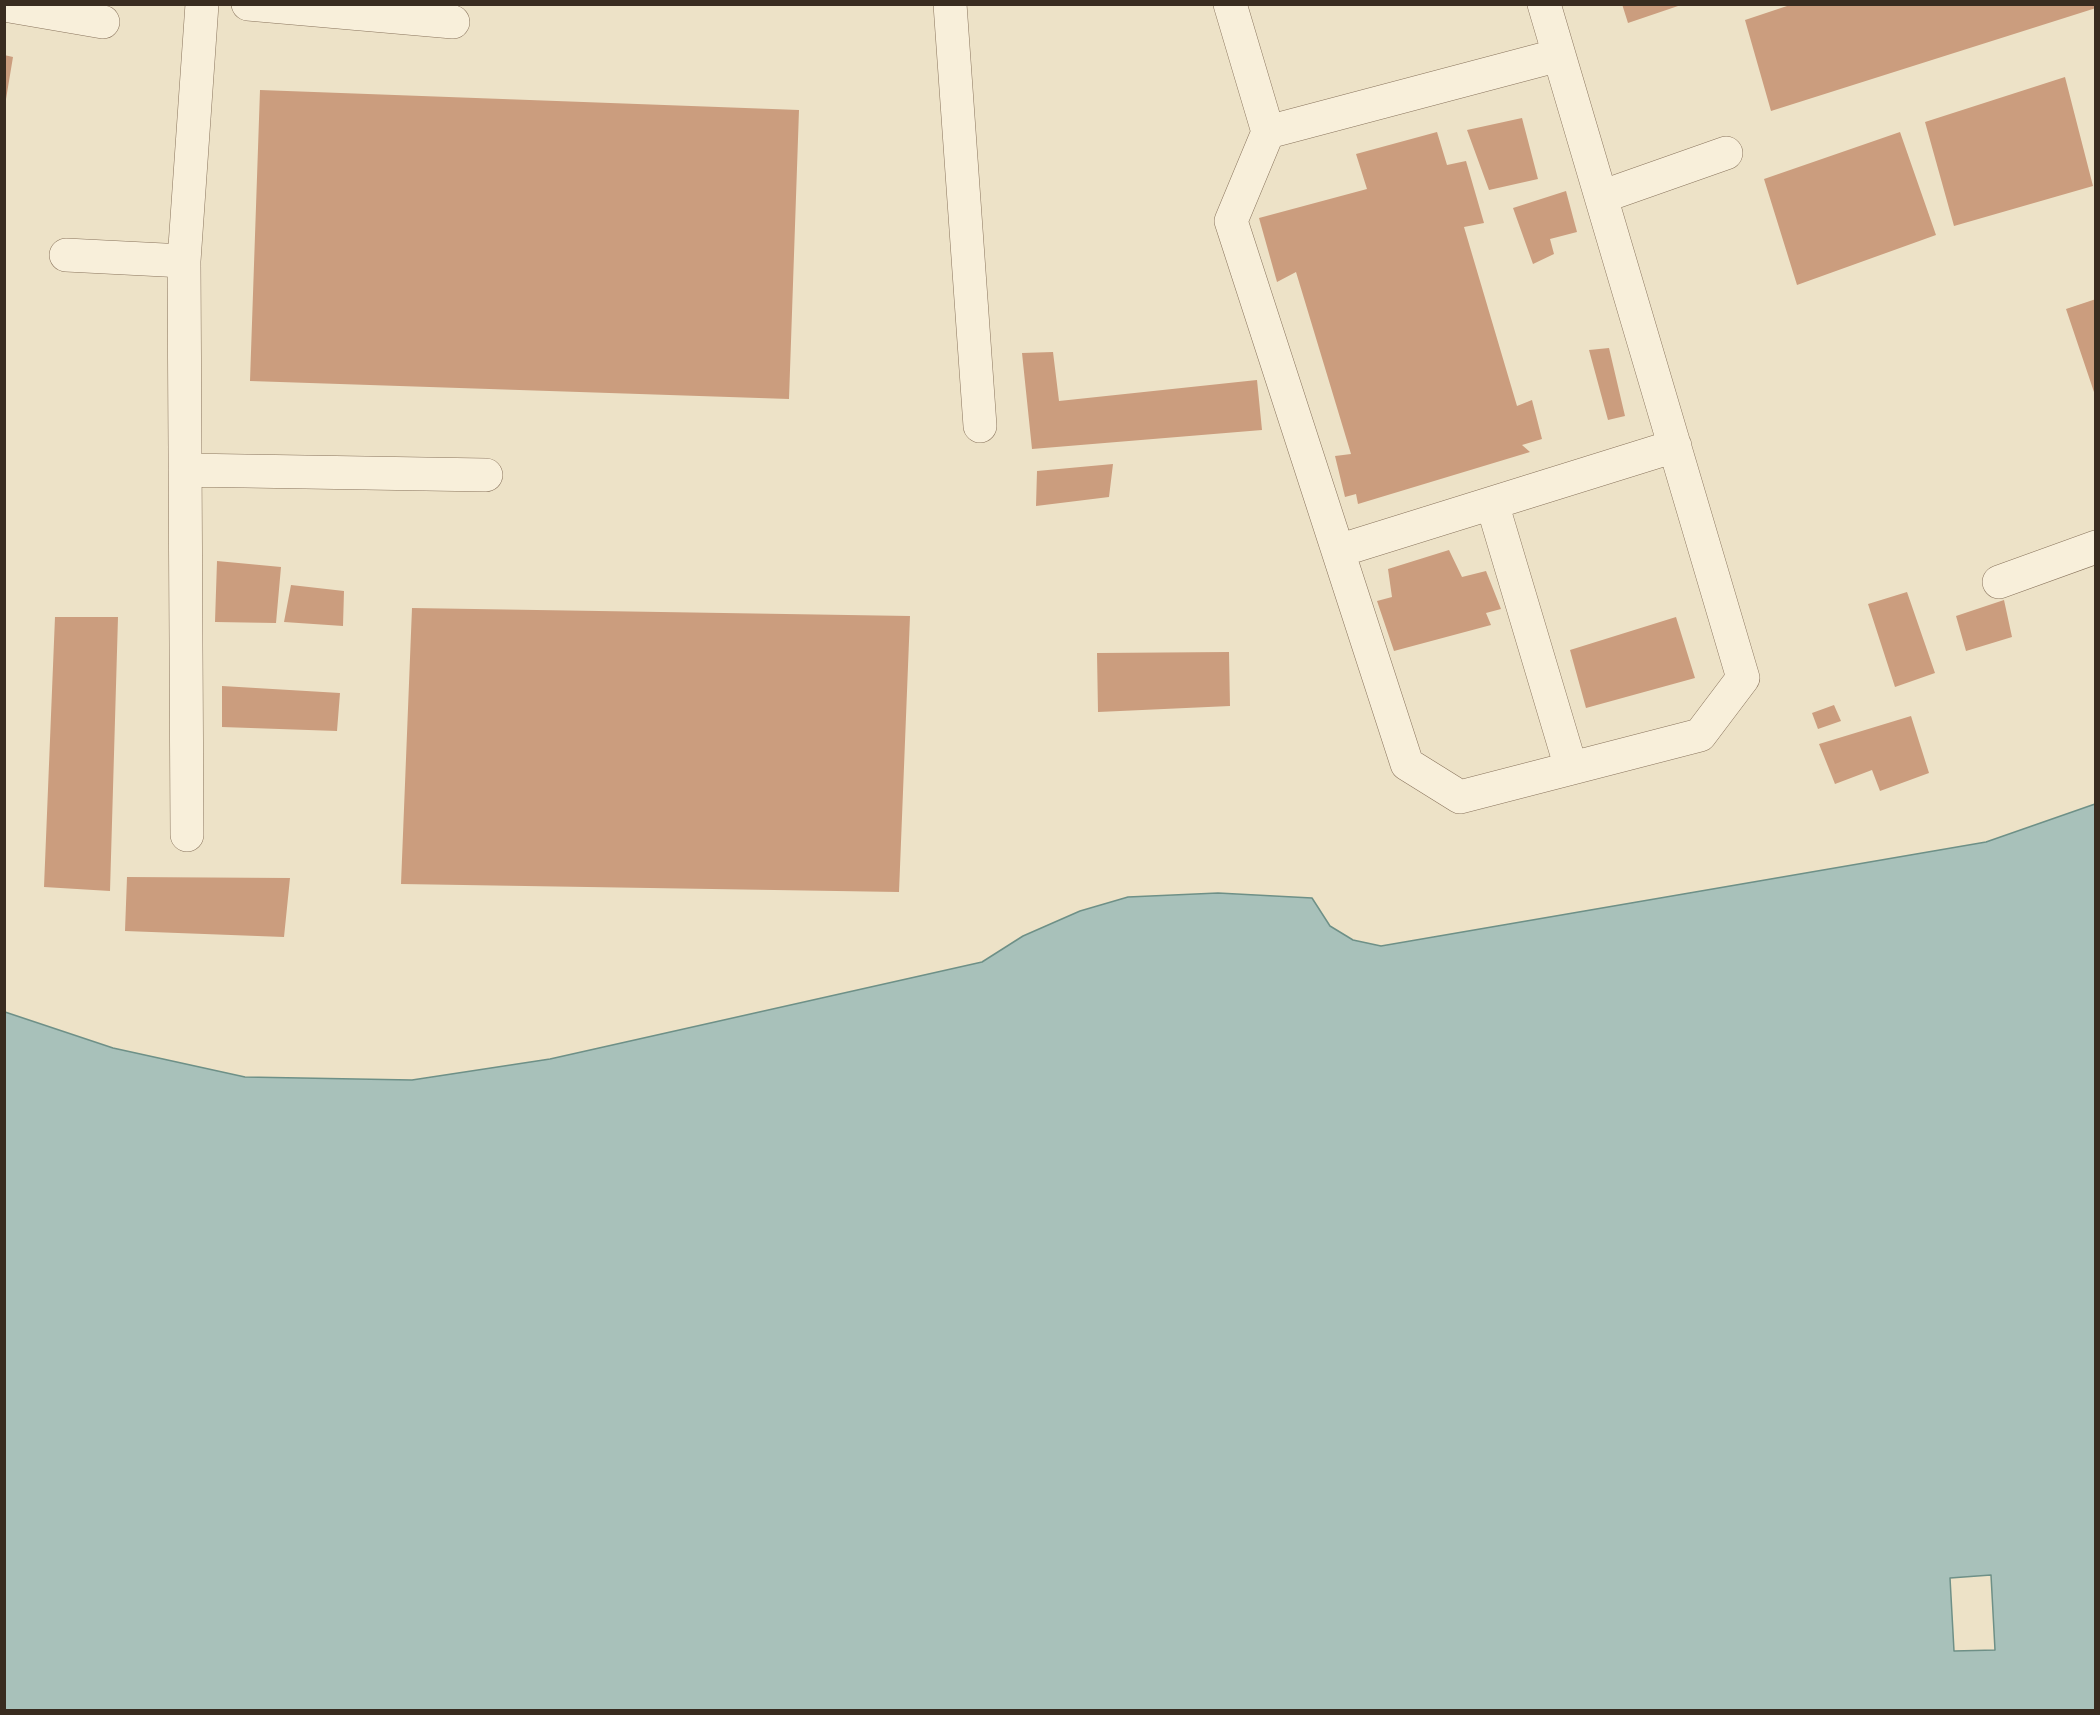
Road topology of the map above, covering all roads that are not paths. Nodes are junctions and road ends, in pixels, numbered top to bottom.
1 (4, 4) edge
2 (202, 4) edge
3 (248, 4) edge
4 (950, 4) edge
5 (1230, 4) edge
6 (1544, 4) edge
7 (103, 22) dead end
8 (453, 22) dead end
9 (1559, 55) junction
10 (1268, 132) junction
11 (1726, 153) dead end
12 (1601, 197) junction
13 (66, 255) dead end
14 (184, 261) junction
15 (980, 426) dead end
16 (1675, 446) junction
17 (185, 471) junction
18 (486, 475) dead end
19 (1492, 503) junction
20 (2096, 547) edge
21 (1338, 551) junction
22 (1999, 582) dead end
23 (1570, 768) junction
24 (187, 836) dead end

1 - 7 lane
2 - 14 lane
3 - 8 lane
4 - 15 lane
5 - 10 lane
6 - 9 lane
9 - 10 lane
9 - 12 lane
10 - 21 lane
11 - 12 lane
12 - 16 lane
13 - 14 lane
14 - 17 lane
16 - 19 lane
16 - 23 lane
17 - 18 lane
17 - 24 lane
19 - 21 lane
19 - 23 lane
20 - 22 lane
21 - 23 lane

